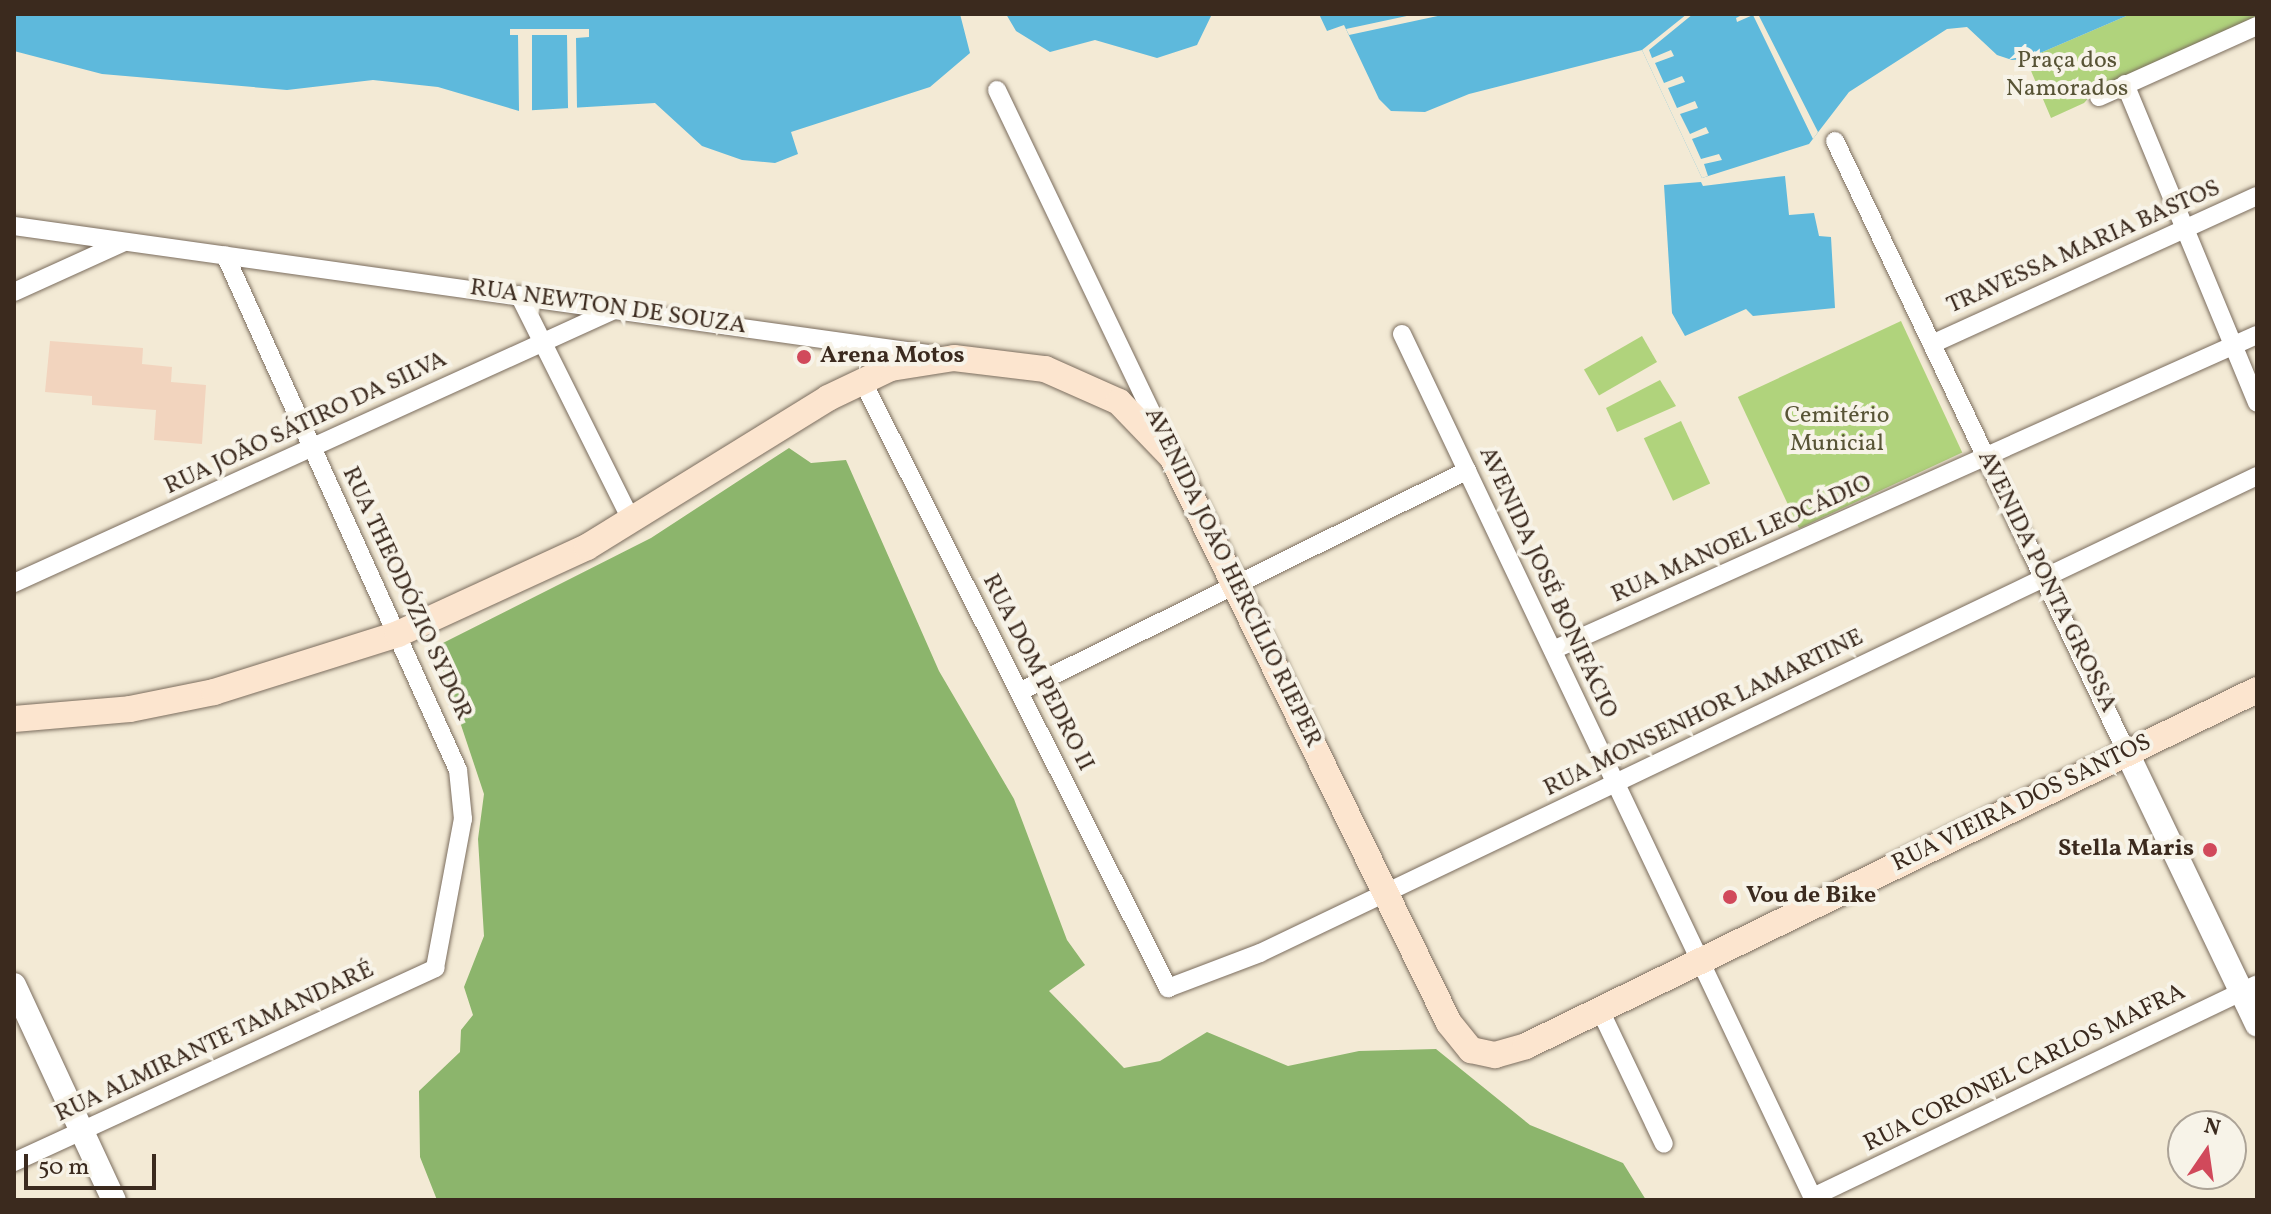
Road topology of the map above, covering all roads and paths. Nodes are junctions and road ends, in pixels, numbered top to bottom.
1 (2257, 26) edge
2 (2125, 84) junction
3 (997, 90) dead end
4 (2099, 97) dead end
5 (1835, 141) dead end
6 (2257, 196) edge
7 (14, 226) edge
8 (2187, 228) junction
9 (125, 242) junction
10 (225, 255) junction
11 (14, 292) edge
12 (519, 295) junction
13 (617, 308) junction
14 (1402, 334) dead end
15 (2257, 335) edge
16 (542, 342) junction
17 (1932, 344) junction
18 (2230, 347) junction
19 (954, 358) junction
20 (862, 380) junction
21 (2257, 403) edge
22 (312, 447) junction
23 (1172, 457) junction
24 (1986, 457) junction
25 (1467, 471) junction
26 (2257, 476) edge
27 (632, 522) junction
28 (2044, 578) junction
29 (14, 583) edge
30 (1235, 585) junction
31 (398, 634) junction
32 (1553, 650) junction
33 (2257, 690) edge
34 (1019, 692) junction
35 (14, 719) edge
36 (2127, 753) junction
37 (1616, 783) junction
38 (1385, 893) junction
39 (1700, 961) junction
40 (435, 968) joint
41 (14, 985) edge
42 (1168, 988) joint
43 (2249, 988) edge
44 (1600, 1010) junction
45 (2257, 1024) edge
46 (1481, 1054) joint
47 (81, 1131) junction
48 (1664, 1144) dead end
49 (14, 1162) edge
50 (1814, 1199) edge
51 (114, 1200) edge

1 - 2 street
2 - 4 street
2 - 8 street
3 - 23 street, AVENIDA JOÃO HERCÍLIO RIEPER
5 - 17 street, AVENIDA PONTA GROSSA
6 - 8 street, TRAVESSA MARIA BASTOS
7 - 9 street, RUA NEWTON DE SOUZA
8 - 17 street, TRAVESSA MARIA BASTOS
8 - 18 street
9 - 10 street, RUA NEWTON DE SOUZA
9 - 11 street
10 - 12 street, RUA NEWTON DE SOUZA
10 - 22 street, RUA THEODÓZIO SYDOR
12 - 13 street, RUA NEWTON DE SOUZA
12 - 16 street
13 - 16 street, RUA JOÃO SÁTIRO DA SILVA
13 - 19 street, RUA NEWTON DE SOUZA
14 - 25 street, AVENIDA JOSÉ BONIFÁCIO
15 - 18 street, RUA MANOEL LEOCÁDIO
16 - 22 street, RUA JOÃO SÁTIRO DA SILVA
16 - 27 street
17 - 24 street, AVENIDA PONTA GROSSA
18 - 21 street
18 - 24 street, RUA MANOEL LEOCÁDIO
19 - 20 main road
19 - 23 main road, RUA NEWTON DE SOUZA
20 - 27 main road
20 - 34 street, RUA DOM PEDRO II
22 - 29 street, RUA JOÃO SÁTIRO DA SILVA
22 - 31 street, RUA THEODÓZIO SYDOR
23 - 30 main road, AVENIDA JOÃO HERCÍLIO RIEPER
24 - 28 street, AVENIDA PONTA GROSSA
24 - 32 street, RUA MANOEL LEOCÁDIO
25 - 30 street
25 - 32 street, AVENIDA JOSÉ BONIFÁCIO
26 - 28 street, RUA MONSENHOR LAMARTINE
27 - 31 main road
28 - 36 street, AVENIDA PONTA GROSSA
28 - 37 street, RUA MONSENHOR LAMARTINE
30 - 34 street
30 - 38 main road, AVENIDA JOÃO HERCÍLIO RIEPER
31 - 35 main road
31 - 40 street, RUA THEODÓZIO SYDOR
32 - 37 street, AVENIDA JOSÉ BONIFÁCIO
33 - 36 main road, RUA VIEIRA DOS SANTOS
34 - 42 street, RUA DOM PEDRO II
36 - 39 main road, RUA VIEIRA DOS SANTOS
36 - 43 street, AVENIDA PONTA GROSSA
37 - 38 street, RUA MONSENHOR LAMARTINE
37 - 39 street, AVENIDA JOSÉ BONIFÁCIO
38 - 42 street, RUA MONSENHOR LAMARTINE
38 - 46 main road, AVENIDA JOÃO HERCÍLIO RIEPER
39 - 44 main road, RUA VIEIRA DOS SANTOS
39 - 50 street, AVENIDA JOSÉ BONIFÁCIO
40 - 47 street, RUA ALMIRANTE TAMANDARÉ
41 - 47 street
43 - 45 street, AVENIDA PONTA GROSSA
43 - 50 street, RUA CORONEL CARLOS MAFRA
44 - 46 main road, RUA VIEIRA DOS SANTOS
44 - 48 street
47 - 49 street, RUA ALMIRANTE TAMANDARÉ
47 - 51 street

